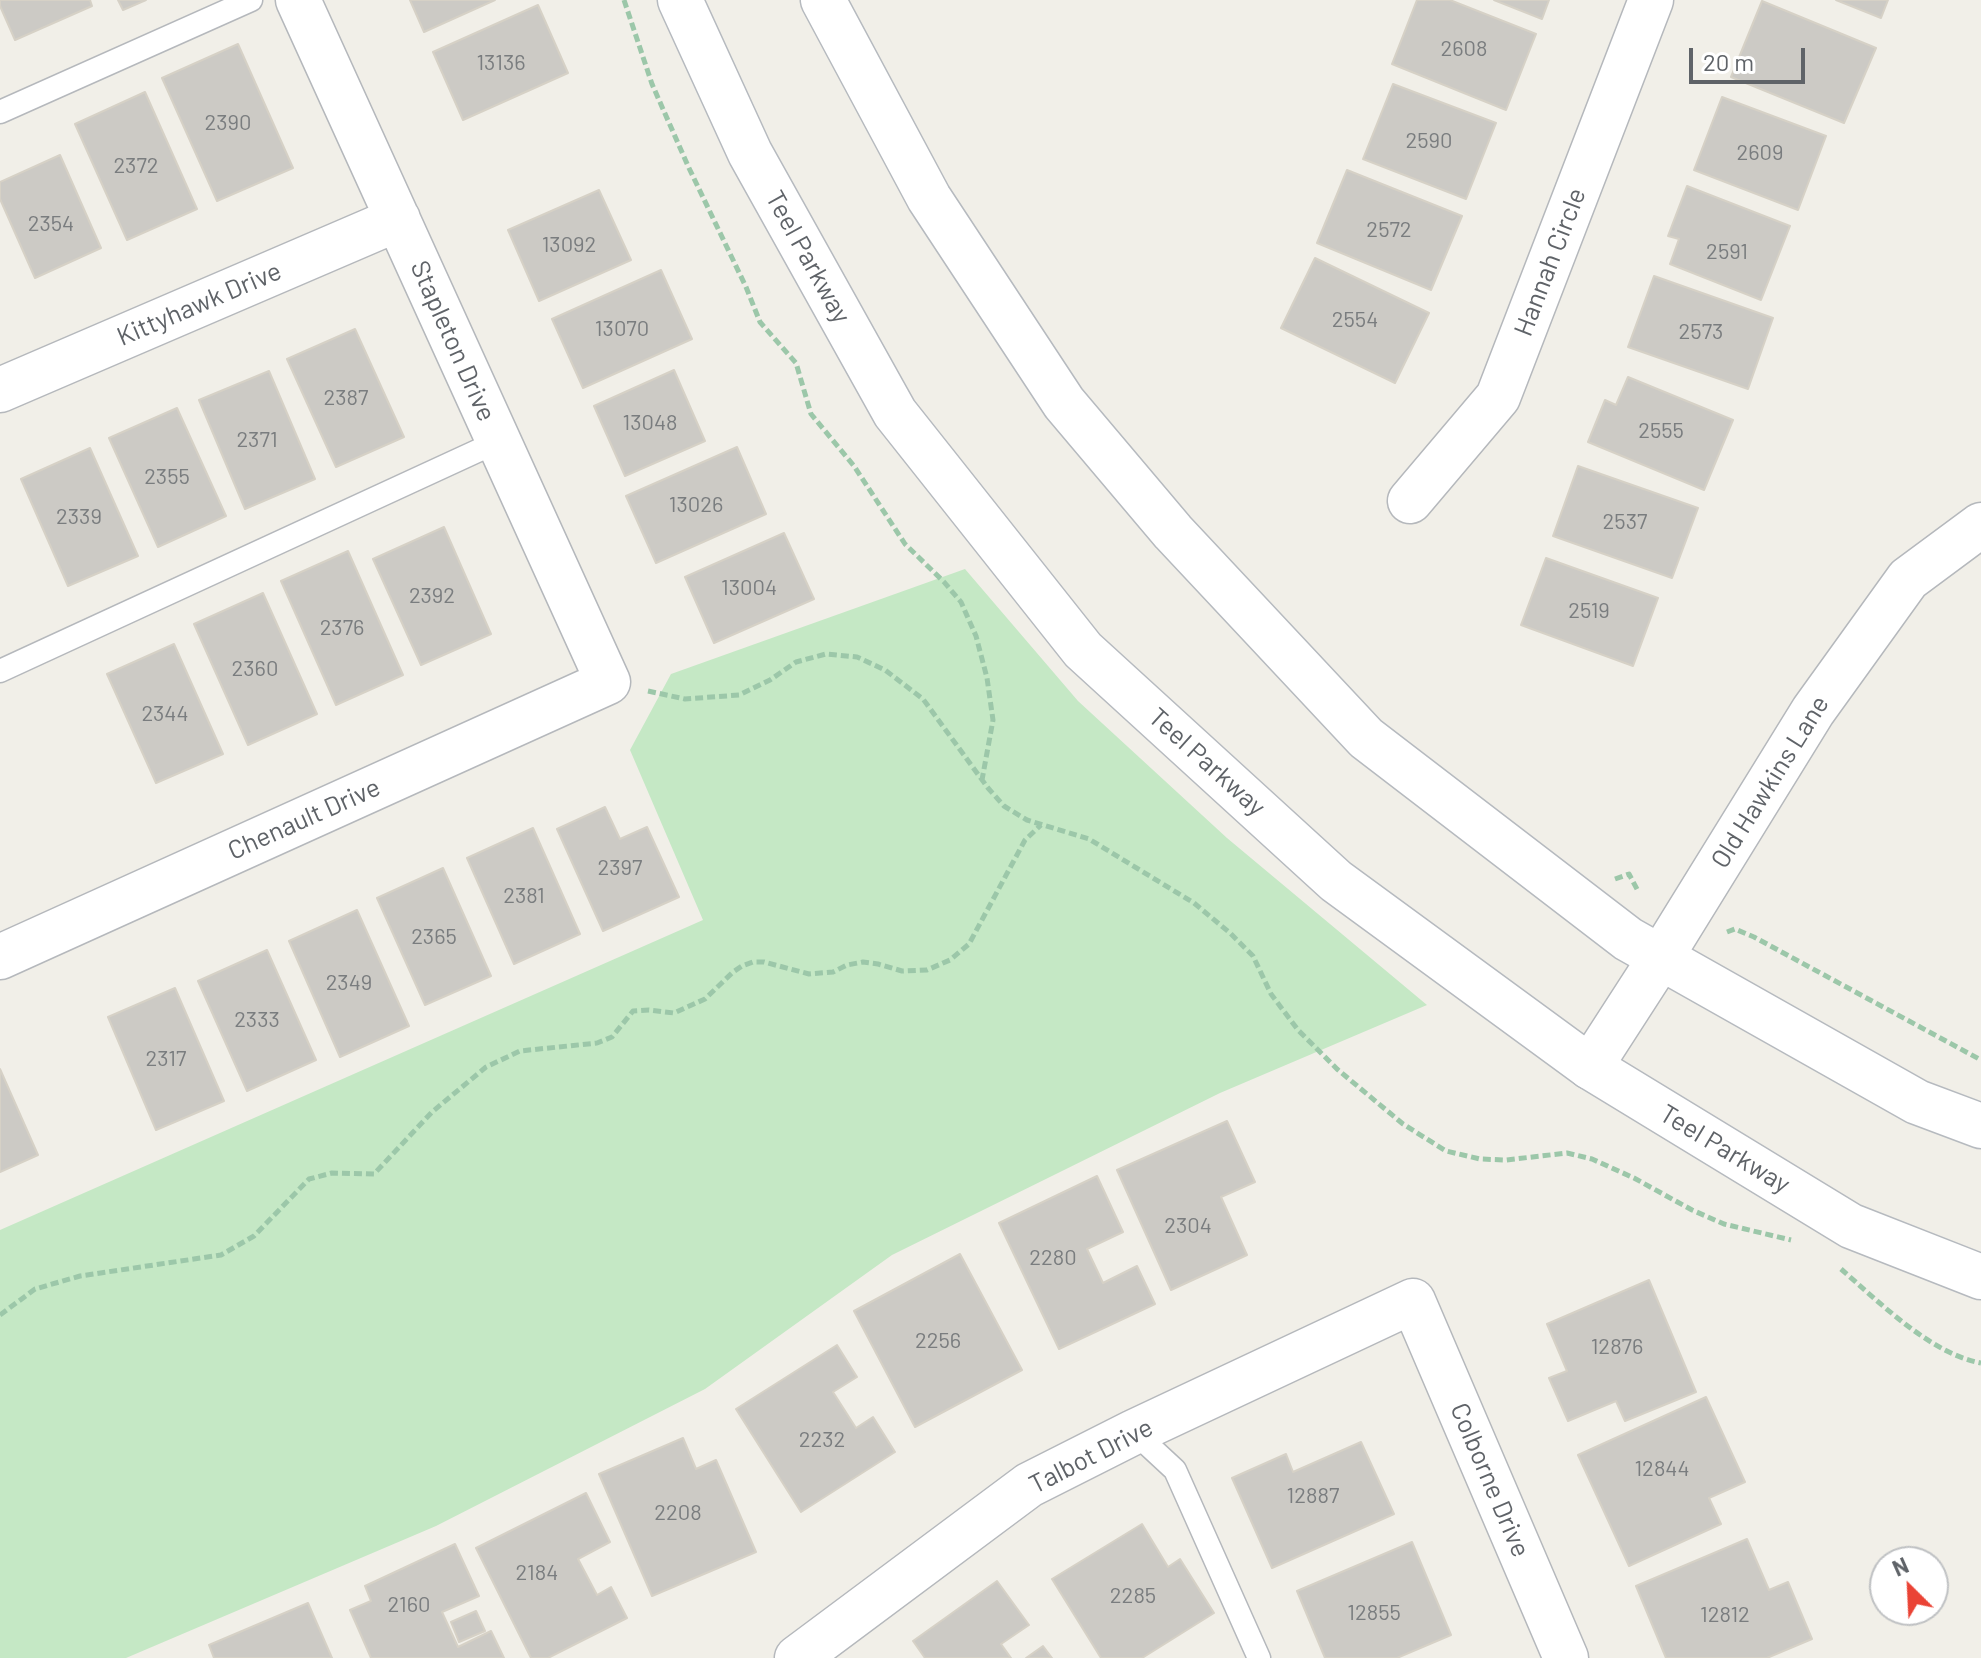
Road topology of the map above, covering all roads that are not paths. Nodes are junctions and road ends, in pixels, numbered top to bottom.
1 (251, 0) edge
2 (298, 0) edge
3 (680, 0) edge
4 (823, 0) edge
5 (1651, 0) edge
6 (0, 112) edge
7 (398, 219) junction
8 (0, 390) edge
9 (499, 441) junction
10 (1410, 501) dead end
11 (1981, 525) edge
12 (0, 671) edge
13 (608, 682) joint
14 (0, 957) edge
15 (1661, 957) junction
16 (1590, 1067) junction
17 (1981, 1126) edge
18 (1981, 1277) edge
19 (1413, 1301) joint
20 (1134, 1432) junction
21 (1250, 1654) edge
22 (797, 1658) edge
23 (1566, 1658) edge

1 - 6 lane
2 - 7 street, Stapleton Drive
3 - 16 street, Teel Parkway
4 - 15 street
5 - 10 street, Hannah Circle
7 - 8 street, Kittyhawk Drive
7 - 9 street, Stapleton Drive
9 - 12 lane
9 - 13 street, Stapleton Drive
11 - 15 street, Old Hawkins Lane
13 - 14 street, Chenault Drive
15 - 16 street, Old Hawkins Lane
15 - 17 street
16 - 18 street, Teel Parkway
19 - 20 street, Talbot Drive
19 - 23 street, Colborne Drive
20 - 21 lane
20 - 22 street, Talbot Drive

